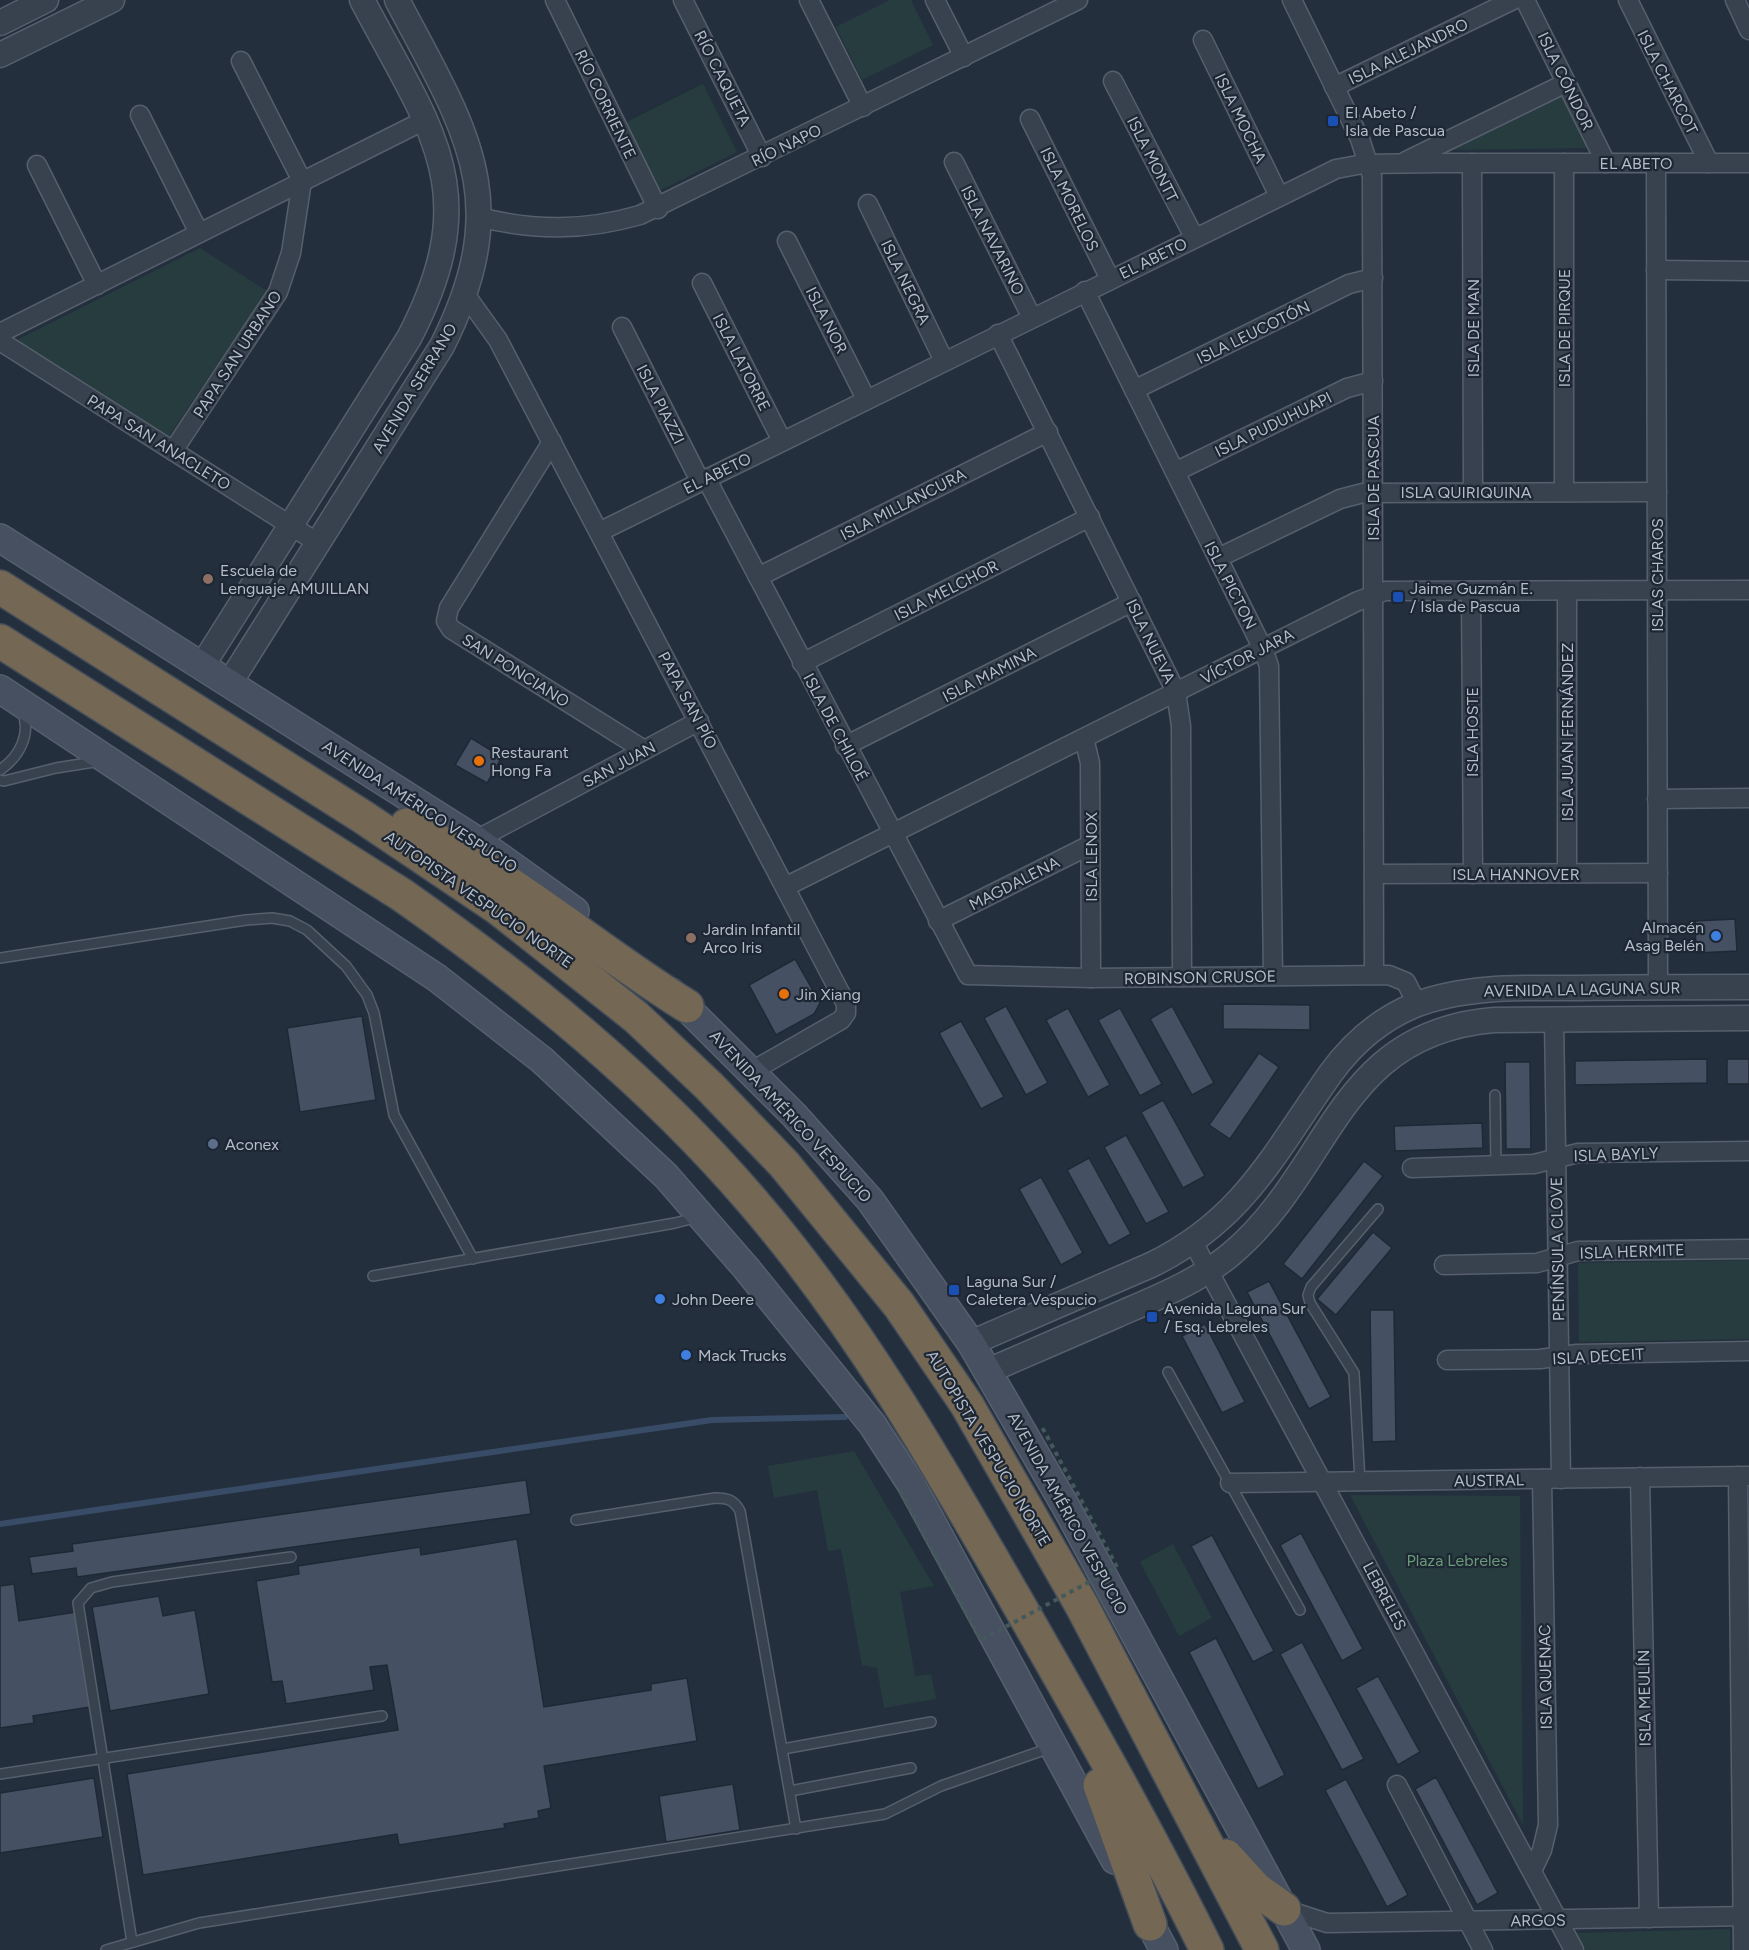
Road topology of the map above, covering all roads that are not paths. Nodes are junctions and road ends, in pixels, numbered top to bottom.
1 (45, 0) edge
2 (112, 0) edge
3 (362, 0) edge
4 (397, 0) edge
5 (555, 0) edge
6 (683, 0) edge
7 (809, 0) edge
8 (936, 0) edge
9 (1513, 0) edge
10 (1525, 0) edge
11 (1628, 0) edge
12 (1735, 0) edge
13 (1069, 2) edge
14 (1300, 3) edge
15 (0, 23) edge
16 (1749, 30) edge
17 (1203, 40) dead end
18 (0, 55) edge
19 (964, 57) junction
20 (241, 61) dead end
21 (1113, 81) dead end
22 (1566, 83) junction
23 (1335, 87) junction
24 (863, 107) junction
25 (140, 115) dead end
26 (1030, 119) dead end
27 (425, 120) junction
28 (762, 157) junction
29 (954, 162) dead end
30 (1472, 163) junction
31 (1564, 163) junction
32 (1606, 163) junction
33 (1656, 163) junction
34 (1709, 163) junction
35 (1749, 163) edge
36 (1370, 164) junction
37 (1401, 164) junction
38 (36, 165) dead end
39 (302, 181) junction
40 (1279, 195) junction
41 (868, 204) dead end
42 (658, 209) junction
43 (478, 217) junction
44 (199, 233) junction
45 (1194, 237) junction
46 (787, 241) dead end
47 (1656, 270) junction
48 (1749, 270) edge
49 (1373, 278) junction
50 (1110, 279) junction
51 (702, 283) dead end
52 (97, 285) junction
53 (1749, 287) edge
54 (1085, 291) junction
55 (465, 294) junction
56 (1032, 318) junction
57 (622, 327) dead end
58 (0, 333) edge
59 (998, 334) junction
60 (0, 341) edge
61 (944, 361) junction
62 (1373, 381) junction
63 (1134, 390) junction
64 (866, 399) junction
65 (1048, 432) junction
66 (782, 441) junction
67 (552, 442) junction
68 (173, 451) junction
69 (1175, 472) junction
70 (703, 480) junction
71 (1373, 492) junction
72 (1473, 492) junction
73 (1564, 492) junction
74 (1657, 492) junction
75 (1090, 517) junction
76 (292, 526) junction
77 (599, 532) junction
78 (0, 538) edge
79 (318, 543) junction
80 (1218, 558) junction
81 (758, 577) junction
82 (0, 587) edge
83 (1657, 590) junction
84 (1749, 590) edge
85 (1471, 591) junction
86 (1567, 591) junction
87 (1373, 595) junction
88 (1132, 602) junction
89 (0, 641) edge
90 (1263, 648) junction
91 (802, 663) junction
92 (202, 666) junction
93 (230, 684) junction
94 (1176, 692) junction
95 (9, 695) edge
96 (699, 721) junction
97 (1084, 738) junction
98 (846, 746) junction
99 (644, 750) junction
100 (107, 760) junction
101 (0, 770) edge
102 (0, 780) edge
103 (327, 795) junction
104 (1749, 798) edge
105 (1658, 799) junction
106 (891, 833) junction
107 (476, 840) junction
108 (1090, 845) junction
109 (1567, 873) junction
110 (1658, 873) junction
111 (1374, 874) junction
112 (1473, 874) junction
113 (785, 887) junction
114 (938, 921) junction
115 (0, 958) edge
116 (968, 975) joint
117 (1374, 975) junction
118 (1273, 976) junction
119 (1182, 977) junction
120 (1091, 978) junction
121 (1658, 987) junction
122 (1749, 987) edge
123 (1417, 1004) junction
124 (687, 1006) junction
125 (1749, 1018) edge
126 (1554, 1019) junction
127 (752, 1071) junction
128 (1495, 1095) dead end
129 (1749, 1151) edge
130 (1556, 1159) junction
131 (1496, 1166) junction
132 (1412, 1168) dead end
133 (1378, 1209) dead end
134 (702, 1216) junction
135 (1193, 1242) junction
136 (1749, 1249) edge
137 (1557, 1257) junction
138 (473, 1259) junction
139 (1444, 1264) dead end
140 (1209, 1271) junction
141 (373, 1276) dead end
142 (971, 1343) junction
143 (1749, 1351) edge
144 (1559, 1356) junction
145 (1447, 1360) dead end
146 (988, 1371) junction
147 (1168, 1372) dead end
148 (1743, 1476) edge
149 (1640, 1478) junction
150 (1542, 1479) junction
151 (1561, 1479) junction
152 (1360, 1482) junction
153 (1230, 1483) junction
154 (1324, 1483) junction
155 (576, 1520) dead end
156 (291, 1557) dead end
157 (1300, 1610) dead end
158 (1061, 1679) junction
159 (382, 1716) dead end
160 (931, 1722) dead end
161 (1052, 1747) junction
162 (783, 1749) junction
163 (103, 1758) junction
164 (911, 1768) dead end
165 (0, 1774) edge
166 (1397, 1785) dead end
167 (790, 1791) junction
168 (1183, 1798) junction
169 (796, 1829) junction
170 (1532, 1871) junction
171 (1284, 1910) junction
172 (1745, 1916) edge
173 (1649, 1918) junction
174 (1558, 1920) junction
175 (1468, 1921) junction
176 (1327, 1923) junction
177 (1157, 1937) edge
178 (132, 1942) junction
179 (106, 1950) edge
180 (1206, 1950) edge
181 (1262, 1950) edge
182 (1307, 1950) edge
183 (1483, 1950) edge
184 (1574, 1950) edge
185 (1743, 1950) edge

1 - 15 street
2 - 18 street
3 - 27 street, AVENIDA SERRANO
4 - 43 street, AVENIDA SERRANO
5 - 42 street, RÍO CORRIENTE
6 - 28 street, RÍO CAQUETA
7 - 24 street
8 - 19 street
9 - 23 street, ISLA ALEJANDRO
10 - 22 street, ISLA CÓNDOR
11 - 34 street, ISLA CHARCOT
12 - 16 street
13 - 19 street, RÍO NAPO
14 - 23 street, ISLA DE PASCUA
17 - 40 street, ISLA MOCHA
19 - 24 street, RÍO NAPO
20 - 39 street
21 - 45 street, ISLA MONTT
22 - 32 street, ISLA CÓNDOR
22 - 37 street
23 - 36 street, ISLA DE PASCUA
24 - 28 street, RÍO NAPO
25 - 44 street
26 - 50 street, ISLA MORELOS
27 - 39 street
27 - 76 street, AVENIDA SERRANO
28 - 42 street, RÍO NAPO
29 - 56 street, ISLA NAVARINO
30 - 31 street, EL ABETO
30 - 37 street, EL ABETO
30 - 72 street, ISLA DE MAN
31 - 32 street, EL ABETO
31 - 73 street, ISLA DE PIRQUE
32 - 33 street, EL ABETO
33 - 34 street, EL ABETO
33 - 47 street, ISLAS CHAROS
34 - 35 street, EL ABETO
36 - 37 street, EL ABETO
36 - 40 street, EL ABETO
36 - 49 street, ISLA DE PASCUA
38 - 52 street
39 - 44 street
39 - 68 street, PAPA SAN URBANO
40 - 45 street, EL ABETO
41 - 61 street, ISLA NEGRA
42 - 43 street, RÍO NAPO
43 - 55 street, AVENIDA SERRANO
44 - 52 street
45 - 50 street, EL ABETO
46 - 64 street, ISLA NOR
47 - 48 street
47 - 74 street, ISLAS CHAROS
48 - 53 street
49 - 62 street, ISLA DE PASCUA
49 - 63 street, ISLA LEUCOTÓN
50 - 54 street, EL ABETO
51 - 66 street, ISLA LATORRE
52 - 58 street
54 - 56 street, EL ABETO
54 - 63 street, ISLA PICTON
55 - 67 street, PAPA SAN PÍO
55 - 79 street, AVENIDA SERRANO
56 - 59 street, EL ABETO
57 - 70 street, ISLA PIAZZI
59 - 61 street, EL ABETO
59 - 65 street, ISLA NUEVA
60 - 68 street, PAPA SAN ANACLETO
61 - 64 street, EL ABETO
62 - 69 street, ISLA PUDUHUAPI
62 - 71 street, ISLA DE PASCUA
63 - 69 street, ISLA PICTON
64 - 66 street, EL ABETO
65 - 75 street, ISLA NUEVA
65 - 81 street, ISLA MILLANCURA
66 - 70 street, EL ABETO
67 - 77 street, PAPA SAN PÍO
67 - 99 street, SAN PONCIANO
68 - 76 street, PAPA SAN ANACLETO
69 - 80 street, ISLA PICTON
70 - 77 street, EL ABETO
70 - 81 street, ISLA DE CHILOÉ
71 - 72 street, ISLA QUIRIQUINA
71 - 80 street, ISLA QUIRIQUINA
71 - 87 street, ISLA DE PASCUA
72 - 73 street, ISLA QUIRIQUINA
73 - 74 street, ISLA QUIRIQUINA
74 - 83 street, ISLAS CHAROS
75 - 88 street, ISLA NUEVA
75 - 91 street, ISLA MELCHOR
76 - 79 street, PAPA SAN ANACLETO
76 - 92 street, AVENIDA SERRANO
77 - 96 street, PAPA SAN PÍO
78 - 92 main road, AVENIDA AMÉRICO VESPUCIO
79 - 93 street, AVENIDA SERRANO
80 - 90 street, ISLA PICTON
81 - 91 street, ISLA DE CHILOÉ
82 - 103 highway, AUTOPISTA VESPUCIO NORTE
83 - 84 street, VÍCTOR JARA
83 - 86 street, VÍCTOR JARA
83 - 105 street, ISLAS CHAROS
85 - 86 street, VÍCTOR JARA
85 - 87 street, VÍCTOR JARA
85 - 112 street, ISLA HOSTE
86 - 109 street, ISLA JUAN FERNÁNDEZ
87 - 90 street, VÍCTOR JARA
87 - 111 street, ISLA DE PASCUA
88 - 94 street, ISLA NUEVA
88 - 98 street, ISLA MAMINA
89 - 158 highway
90 - 94 street, VÍCTOR JARA
90 - 118 street, ISLA PICTON
91 - 98 street, ISLA DE CHILOÉ
92 - 93 main road, AVENIDA AMÉRICO VESPUCIO
93 - 107 main road, AVENIDA AMÉRICO VESPUCIO
94 - 97 street, VÍCTOR JARA
94 - 119 street, ISLA NUEVA
95 - 100 main road
95 - 101 lane
96 - 99 street, SAN JUAN
96 - 113 street, PAPA SAN PÍO
97 - 106 street, VÍCTOR JARA
97 - 108 street, ISLA LENOX
98 - 106 street, ISLA DE CHILOÉ
99 - 107 street, SAN JUAN
100 - 102 lane
100 - 134 main road
103 - 124 highway
103 - 168 highway, AUTOPISTA VESPUCIO NORTE
104 - 105 street
105 - 110 street, ISLAS CHAROS
106 - 113 street, VÍCTOR JARA
106 - 114 street, ISLA DE CHILOÉ
107 - 124 main road, AVENIDA AMÉRICO VESPUCIO
108 - 114 street, MAGDALENA
108 - 120 street, ISLA LENOX
109 - 110 street, ISLA HANNOVER
109 - 112 street, ISLA HANNOVER
110 - 121 street, ISLAS CHAROS
111 - 112 street, ISLA HANNOVER
111 - 117 street, ISLA DE PASCUA
113 - 127 street, PAPA SAN PÍO
114 - 116 street, ISLA DE CHILOÉ
115 - 138 lane
116 - 120 street, ROBINSON CRUSOE
117 - 118 street, ROBINSON CRUSOE
117 - 123 street, ROBINSON CRUSOE
118 - 119 street, ROBINSON CRUSOE
119 - 120 street, ROBINSON CRUSOE
121 - 122 street, AVENIDA LA LAGUNA SUR
121 - 123 street, AVENIDA LA LAGUNA SUR
123 - 135 street, AVENIDA LA LAGUNA SUR
124 - 127 main road, AVENIDA AMÉRICO VESPUCIO
125 - 126 street, AVENIDA LA LAGUNA SUR
126 - 130 street, PENÍNSULA CLOVE
126 - 140 street, AVENIDA LA LAGUNA SUR
127 - 142 main road, AVENIDA AMÉRICO VESPUCIO
128 - 131 lane
129 - 130 street, ISLA BAYLY
130 - 131 street, ISLA BAYLY
130 - 137 street, PENÍNSULA CLOVE
131 - 132 street, ISLA BAYLY
133 - 152 lane
134 - 138 lane
134 - 161 main road
135 - 140 street, LEBRELES
135 - 142 street, AVENIDA LA LAGUNA SUR
136 - 137 street, ISLA HERMITE
137 - 139 street, ISLA HERMITE
137 - 144 street, PENÍNSULA CLOVE
138 - 141 lane
140 - 146 street, AVENIDA LA LAGUNA SUR
140 - 154 street, LEBRELES
142 - 146 main road, AVENIDA AMÉRICO VESPUCIO
143 - 144 street, ISLA DECEIT
144 - 145 street, ISLA DECEIT
144 - 151 street, PENÍNSULA CLOVE
146 - 171 main road, AVENIDA AMÉRICO VESPUCIO
147 - 153 lane
148 - 149 street, AUSTRAL
148 - 172 street
149 - 151 street, AUSTRAL
149 - 173 street, ISLA MEULÍN
150 - 151 street, AUSTRAL
150 - 152 street, AUSTRAL
150 - 170 street, ISLA QUENAC
152 - 154 street, AUSTRAL
153 - 154 street, AUSTRAL
153 - 157 lane
154 - 170 street, LEBRELES
155 - 162 lane
156 - 163 lane
158 - 177 highway
158 - 180 highway
159 - 163 lane
160 - 162 lane
161 - 169 lane
161 - 177 main road
162 - 167 lane
163 - 165 lane
163 - 178 lane
164 - 167 lane
166 - 175 street
167 - 169 lane
168 - 171 highway
168 - 181 highway, AUTOPISTA VESPUCIO NORTE
169 - 178 lane
170 - 174 street, LEBRELES
171 - 176 street, ARGOS
171 - 182 main road, AVENIDA AMÉRICO VESPUCIO
172 - 173 street, ARGOS
172 - 185 street
173 - 174 street, ARGOS
174 - 175 street, ARGOS
174 - 184 street, LEBRELES
175 - 176 street, ARGOS
175 - 183 street
176 - 182 street
178 - 179 lane

